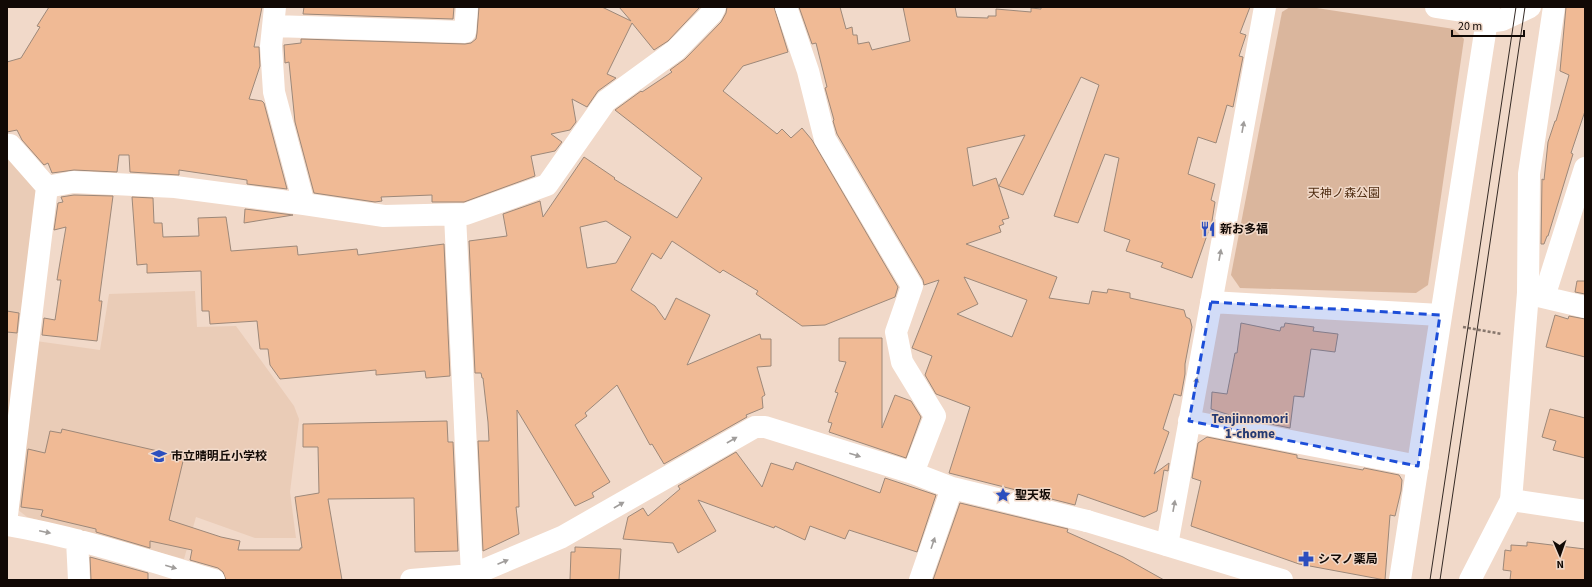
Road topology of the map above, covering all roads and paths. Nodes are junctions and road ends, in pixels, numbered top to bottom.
1 (467, 7) edge
2 (715, 7) edge
3 (786, 7) edge
4 (1265, 7) edge
5 (1436, 7) edge
6 (1530, 7) edge
7 (1554, 7) edge
8 (1488, 15) edge
9 (274, 16) edge
10 (7, 144) edge
11 (1585, 168) edge
12 (47, 187) junction
13 (304, 204) junction
14 (455, 215) junction
15 (1536, 295) junction
16 (1211, 302) junction
17 (1585, 307) edge
18 (1440, 319) junction
19 (1525, 338) junction
20 (1189, 421) junction
21 (1418, 466) junction
22 (913, 473) junction
23 (952, 488) junction
24 (1511, 500) junction
25 (1585, 512) edge
26 (7, 515) edge
27 (7, 525) edge
28 (76, 540) junction
29 (1167, 545) junction
30 (473, 578) edge
31 (79, 580) edge
32 (214, 580) edge
33 (411, 580) edge
34 (920, 580) edge
35 (1282, 580) edge
36 (1400, 580) edge
37 (1470, 580) edge

1 - 9 street
2 - 14 street
3 - 22 street
16 -> 4 street
5 - 8 street
6 - 8 street
7 - 15 street
8 - 18 street
9 - 13 street
10 - 12 street
11 - 15 street
12 - 13 street
12 - 26 street
13 - 14 street
14 - 30 street
15 - 17 street
15 - 19 street
16 - 18 street
20 -> 16 street
18 - 19 path
18 - 21 street
19 - 24 street
20 - 21 street
29 -> 20 street
21 - 36 street
22 - 23 street
30 -> 22 street
23 - 29 street
34 -> 23 street
24 - 25 street
24 - 37 street
27 -> 28 street
28 - 31 street
28 -> 32 street
29 - 35 street
30 - 33 street

